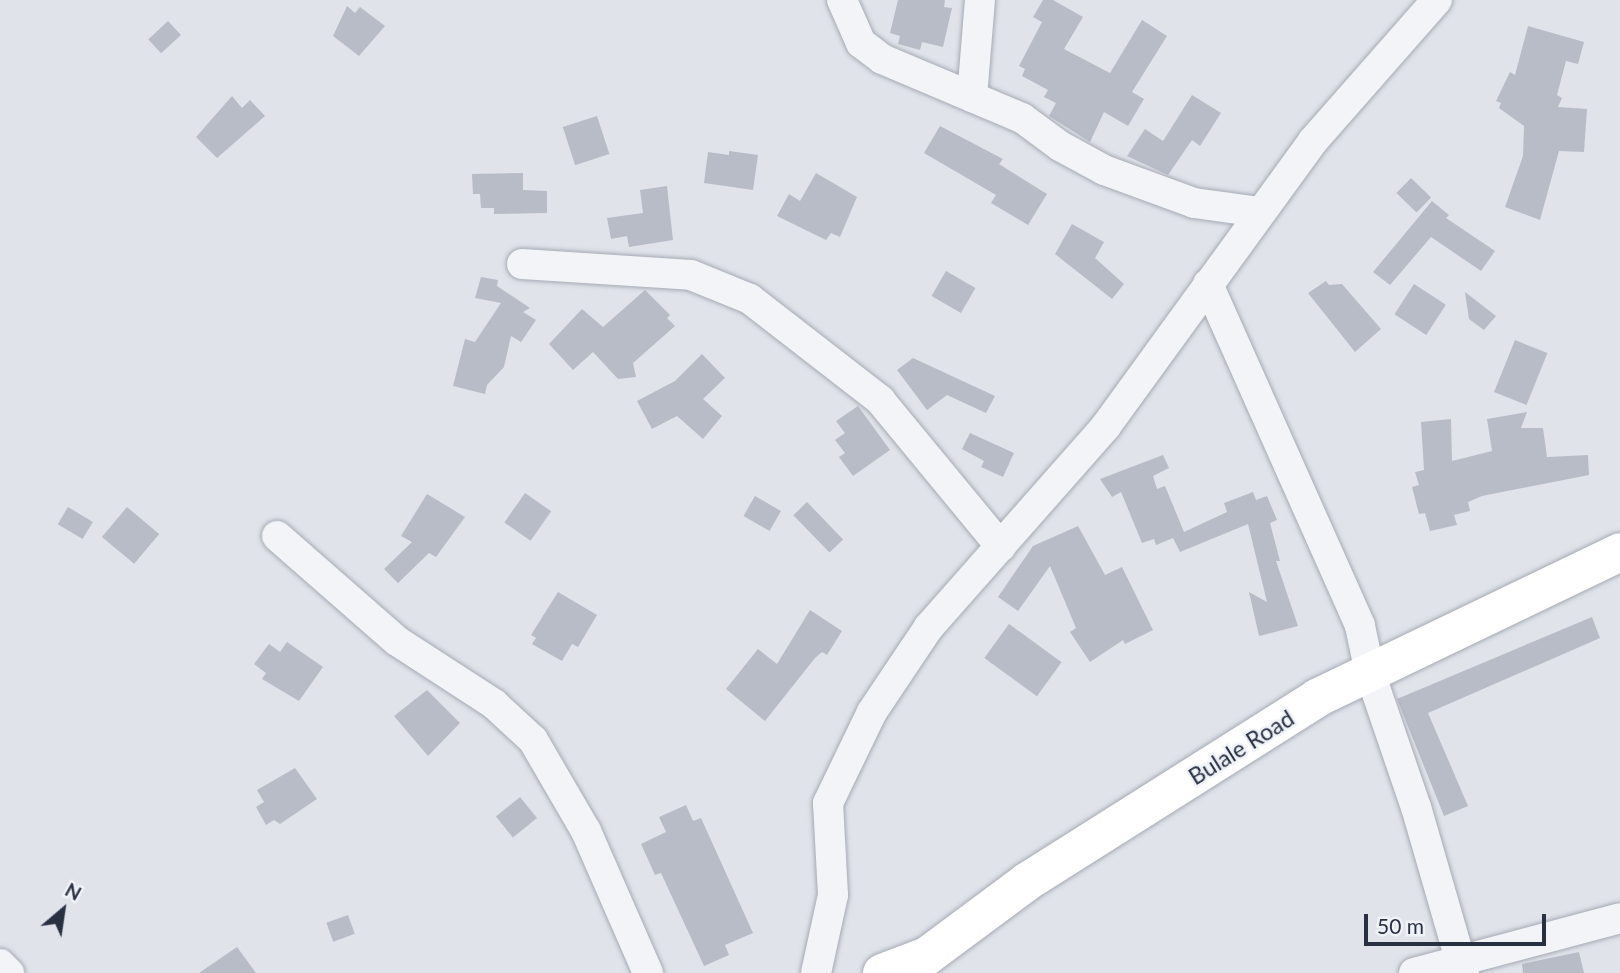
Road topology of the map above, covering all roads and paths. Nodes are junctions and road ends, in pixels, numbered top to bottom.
1 (842, 0) edge
2 (980, 0) edge
3 (1437, 0) edge
4 (972, 97) junction
5 (1260, 212) junction
6 (522, 264) dead end
7 (1208, 284) junction
8 (277, 536) dead end
9 (1000, 547) junction
10 (1620, 552) edge
11 (1370, 673) junction
12 (1620, 918) edge
13 (0, 964) edge
14 (1463, 966) edge
15 (9, 973) edge
16 (648, 973) edge
17 (816, 973) edge
18 (882, 973) edge
19 (1414, 973) edge

1 - 4 street
2 - 4 street
3 - 5 street
4 - 5 street
5 - 7 street
6 - 9 street
7 - 9 street
7 - 11 street
8 - 16 street
9 - 17 street
10 - 11 street, Bulale Road
11 - 14 street
11 - 18 street, Bulale Road
12 - 14 street
13 - 15 street
14 - 19 street

